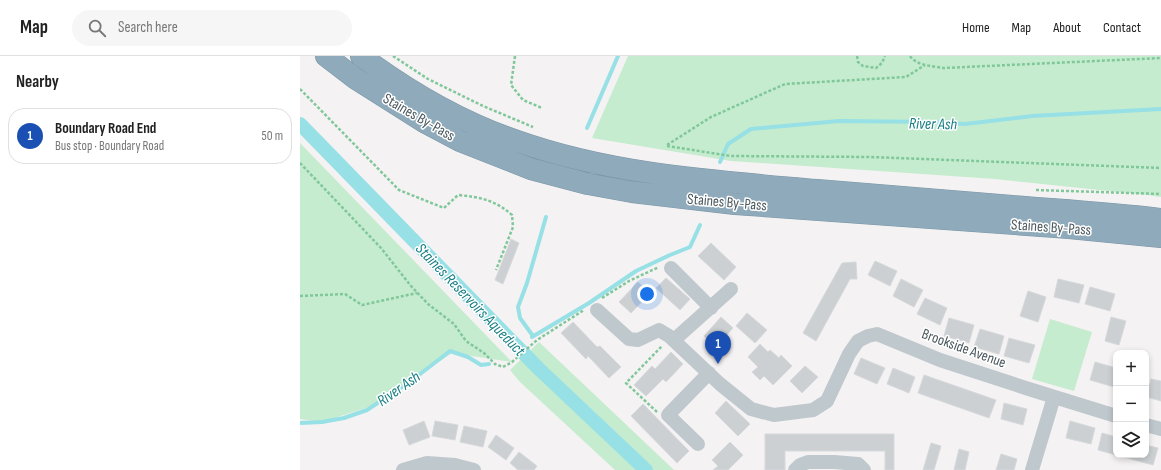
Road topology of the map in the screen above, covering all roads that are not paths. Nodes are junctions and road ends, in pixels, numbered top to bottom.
1 (326, 56) edge
2 (361, 56) edge
3 (1161, 219) edge
4 (1161, 237) edge
5 (671, 268) road end
6 (731, 289) dead end
7 (594, 308) road end
8 (710, 308) junction
9 (672, 339) junction
10 (709, 373) junction
11 (1054, 397) junction
12 (1113, 415) edge
13 (1149, 426) edge
14 (1161, 429) edge
15 (698, 444) dead end
16 (403, 470) edge
17 (474, 470) edge
18 (795, 470) edge
19 (864, 470) edge
20 (1032, 470) edge

1 - 4 highway, Staines By-Pass
2 - 3 highway, Staines By-Pass
5 - 8 street
6 - 8 street
7 - 9 street
8 - 9 street
9 - 10 street
10 - 11 street, Brookside Avenue
10 - 15 street
11 - 12 street, Brookside Avenue
11 - 20 street
13 - 14 street
16 - 17 street
18 - 19 street

